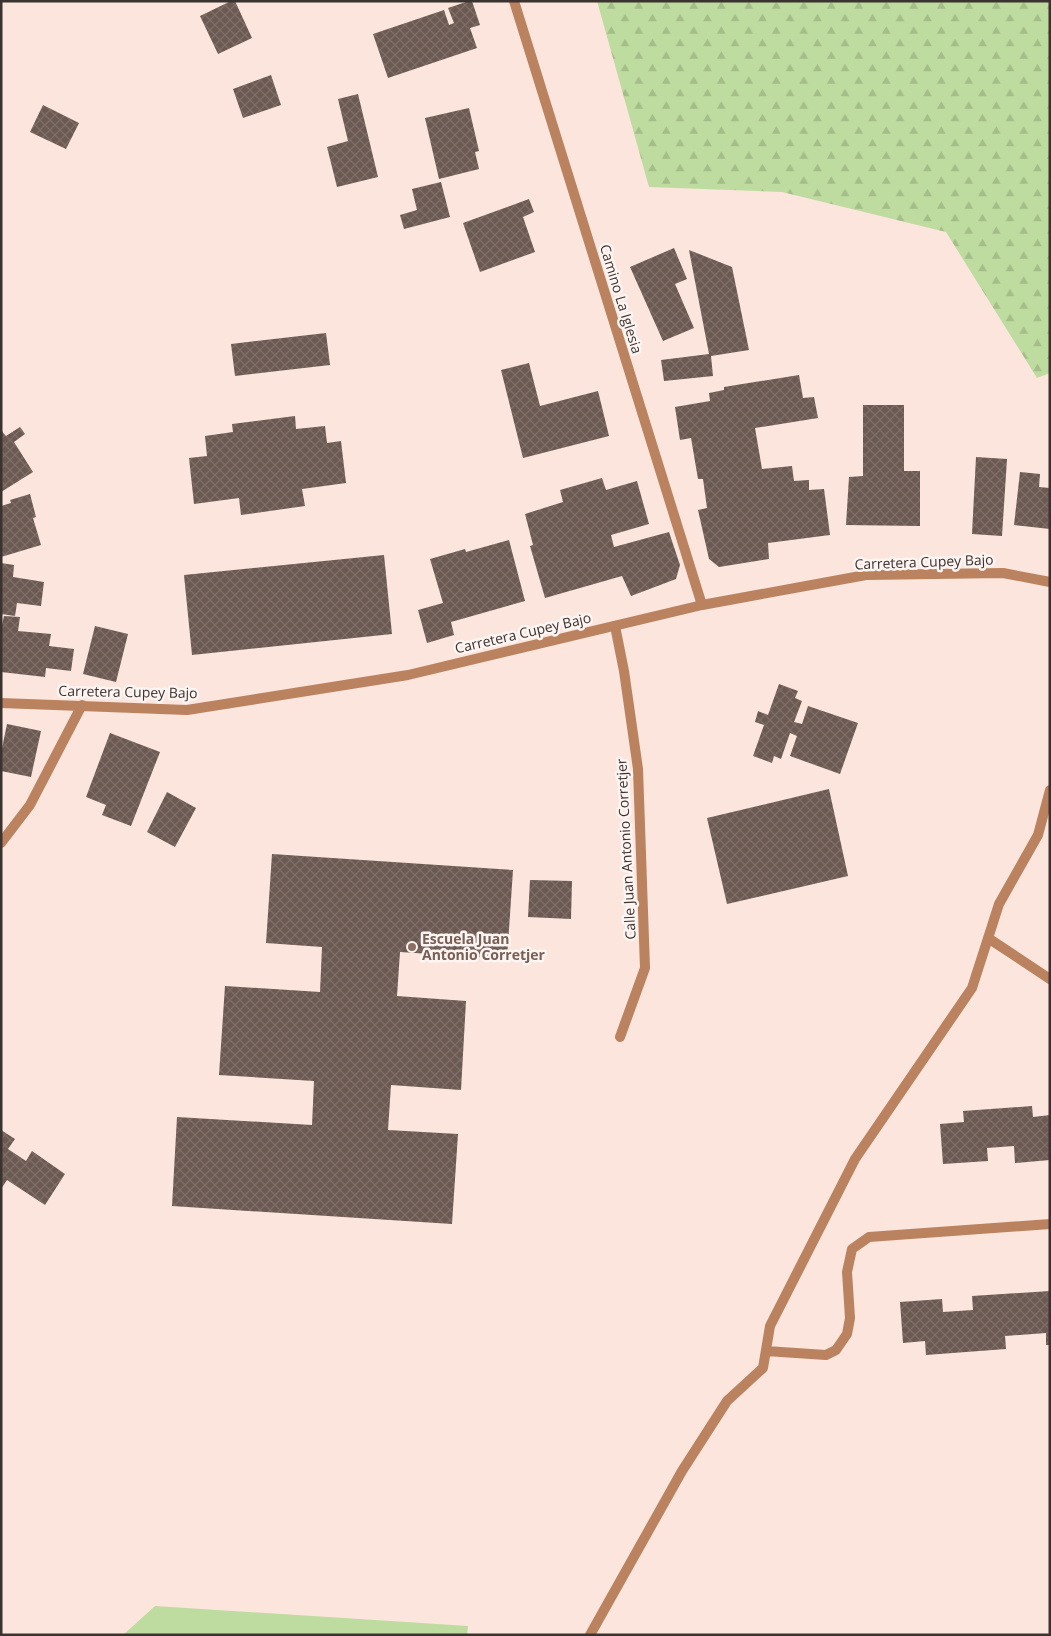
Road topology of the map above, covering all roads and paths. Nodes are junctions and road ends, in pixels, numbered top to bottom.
1 (514, 1) edge
2 (1050, 582) edge
3 (702, 605) junction
4 (615, 626) junction
5 (1, 703) edge
6 (82, 705) junction
7 (1050, 790) edge
8 (1, 843) edge
9 (988, 938) junction
10 (1050, 979) edge
11 (620, 1037) dead end
12 (1050, 1224) edge
13 (766, 1351) junction
14 (590, 1635) edge

1 - 3 street, Camino La Iglesia
2 - 3 street, Carretera Cupey Bajo
3 - 4 street, Carretera Cupey Bajo
4 - 6 street, Carretera Cupey Bajo
4 - 11 street, Calle Juan Antonio Corretjer
5 - 6 street, Carretera Cupey Bajo
6 - 8 street
7 - 9 street
9 - 10 street
9 - 13 street
12 - 13 street
13 - 14 street

